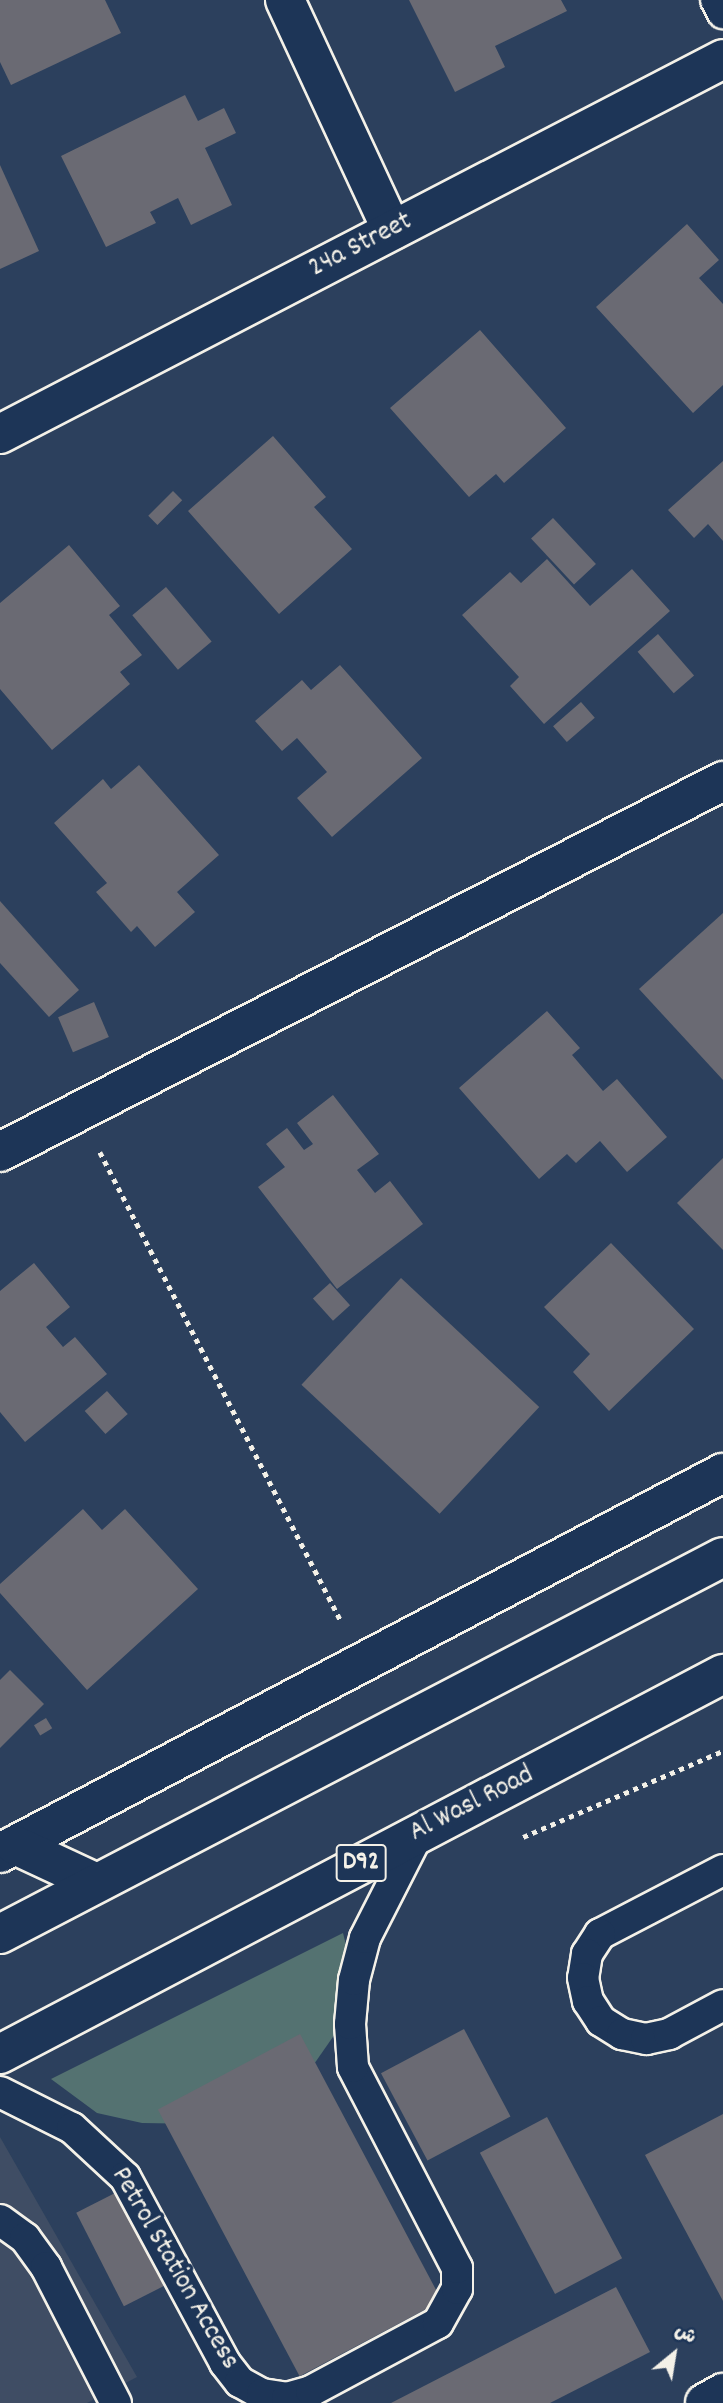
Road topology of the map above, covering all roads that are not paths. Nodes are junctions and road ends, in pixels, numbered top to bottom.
1 (285, 0) edge
2 (716, 0) edge
3 (723, 13) edge
4 (723, 59) edge
5 (392, 230) junction
6 (0, 433) edge
7 (723, 781) edge
8 (0, 1152) edge
9 (723, 1473) edge
10 (723, 1557) edge
11 (713, 1683) edge
12 (419, 1832) junction
13 (7, 1849) edge
14 (723, 1871) edge
15 (97, 1882) junction
16 (0, 1934) edge
17 (723, 2005) edge
18 (0, 2054) edge
19 (0, 2092) edge
20 (0, 2220) edge
21 (723, 2393) edge
22 (116, 2403) edge
23 (705, 2403) edge

1 - 5 street
2 - 3 lane
4 - 5 street, 24a Street
5 - 6 street, 24a Street
7 - 8 street
9 - 13 street
10 - 15 street
11 - 12 street, Al Wasl Road / D92
12 - 18 street, Al Wasl Road / D92
12 - 19 lane, Petrol Station Access
13 - 15 street
14 - 17 lane
15 - 16 street
20 - 22 lane
21 - 23 street

